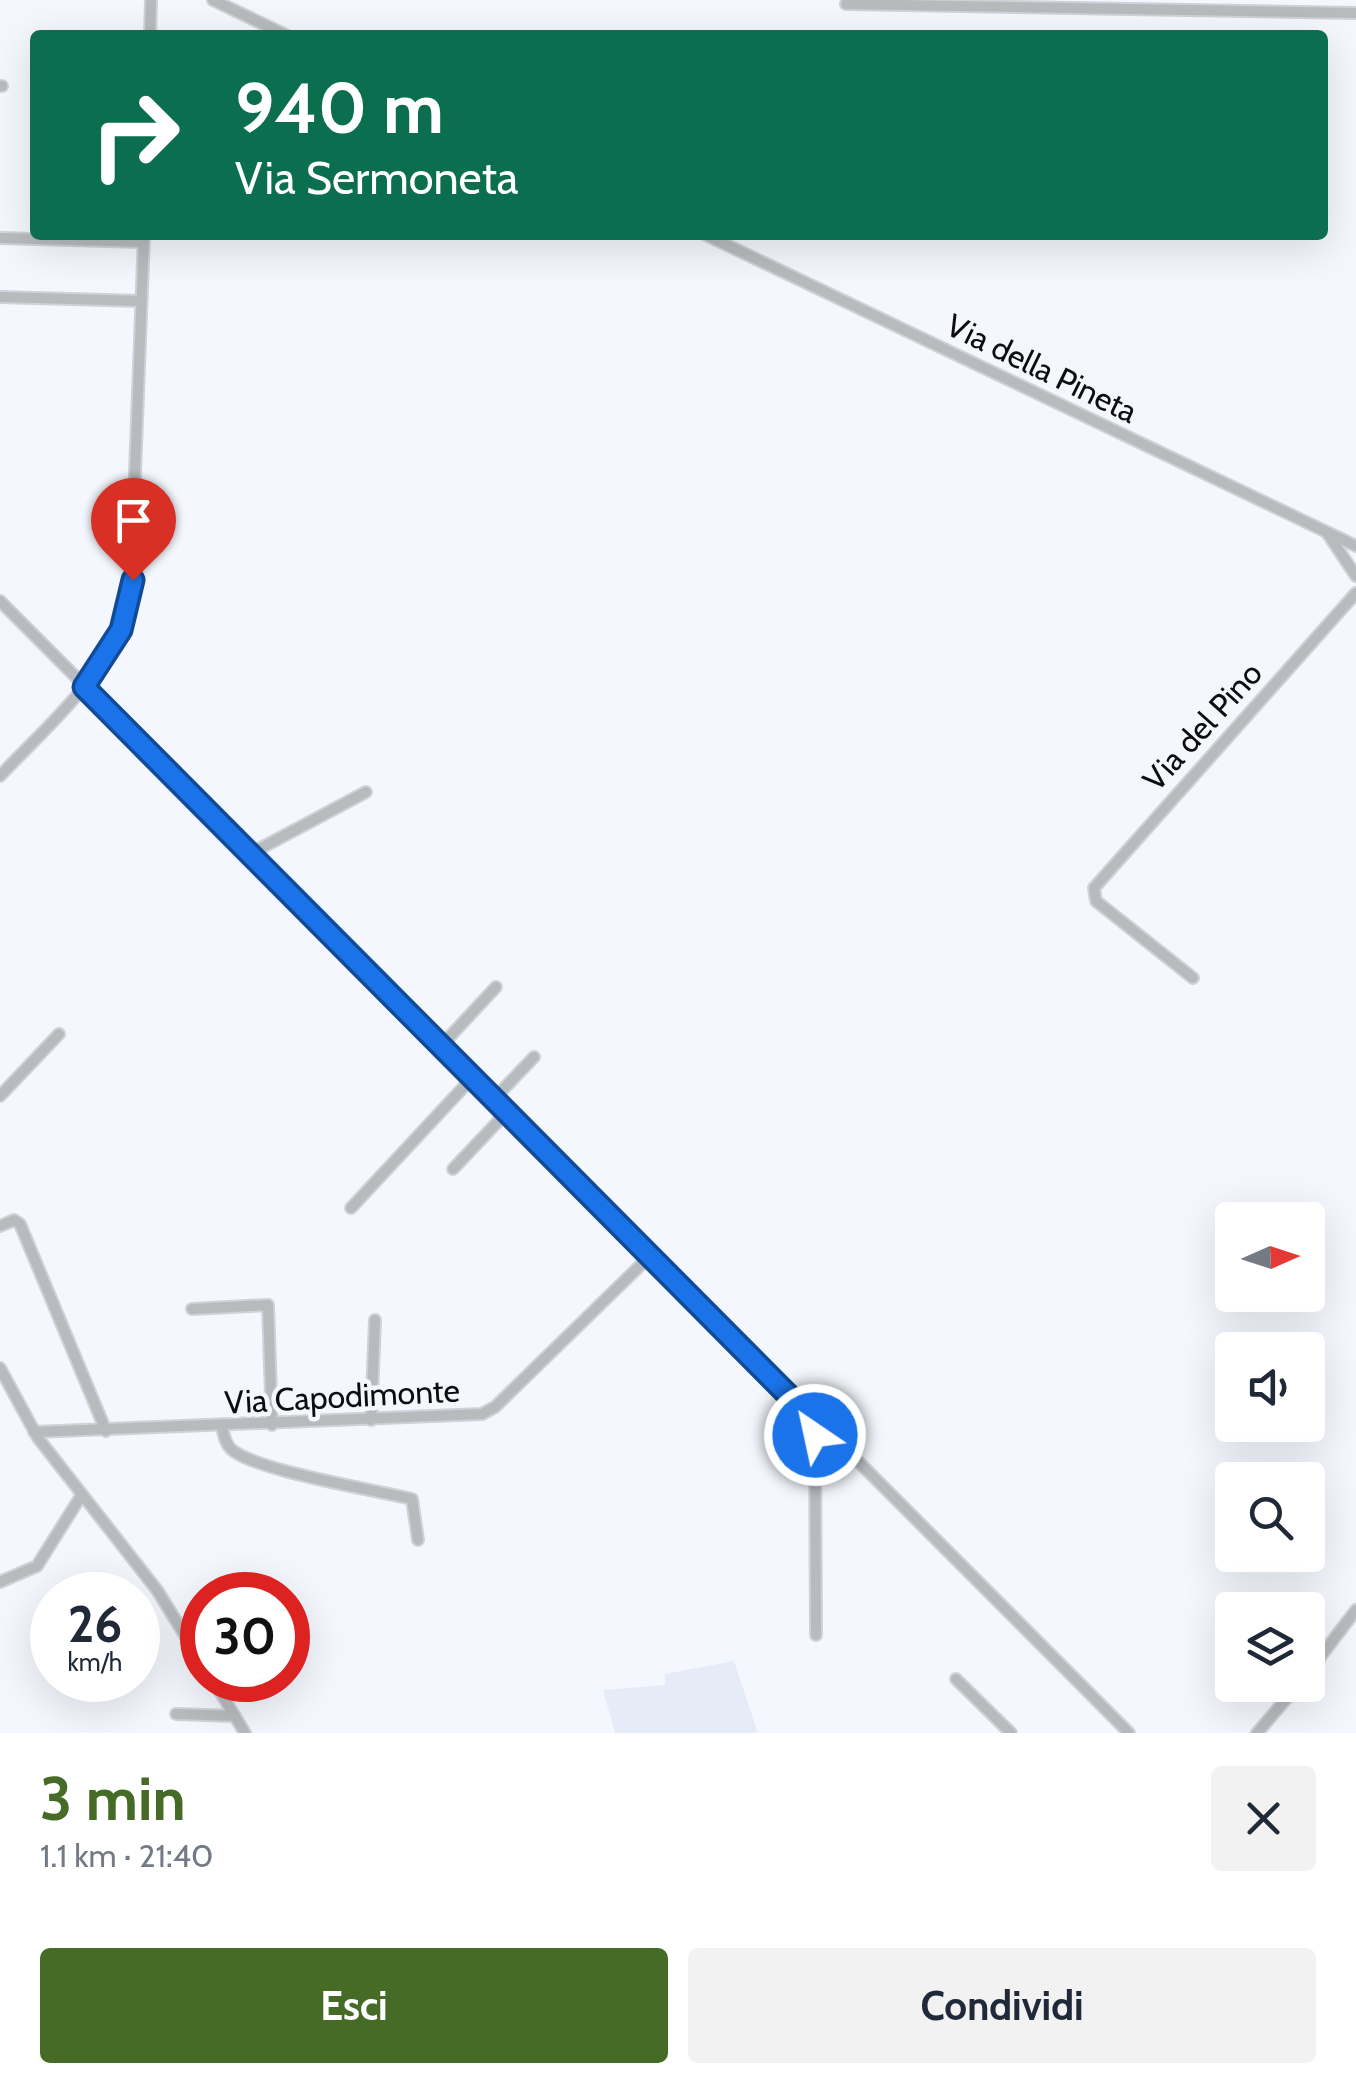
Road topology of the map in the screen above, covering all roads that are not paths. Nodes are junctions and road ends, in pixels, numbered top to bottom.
1 (151, 0) edge
2 (212, 0) edge
3 (846, 4) dead end
4 (1356, 14) edge
5 (150, 30) edge
6 (275, 30) edge
7 (0, 238) edge
8 (30, 238) edge
9 (144, 240) edge
10 (717, 240) edge
11 (0, 296) edge
12 (141, 301) junction
13 (1320, 526) junction
14 (1356, 546) edge
15 (1356, 576) edge
16 (1356, 593) edge
17 (0, 602) edge
18 (84, 687) junction
19 (0, 776) edge
20 (366, 792) dead end
21 (248, 855) junction
22 (1193, 978) dead end
23 (496, 987) dead end
24 (59, 1034) dead end
25 (442, 1045) junction
26 (534, 1057) dead end
27 (473, 1077) junction
28 (0, 1096) edge
29 (494, 1099) junction
30 (507, 1112) junction
31 (453, 1169) dead end
32 (351, 1208) dead end
33 (0, 1226) edge
34 (649, 1257) junction
35 (192, 1309) dead end
36 (375, 1320) dead end
37 (0, 1370) edge
38 (371, 1420) junction
39 (815, 1422) junction
40 (272, 1425) junction
41 (222, 1427) junction
42 (106, 1431) junction
43 (34, 1432) junction
44 (80, 1496) junction
45 (418, 1540) dead end
46 (0, 1582) edge
47 (1356, 1610) edge
48 (180, 1628) edge
49 (816, 1635) dead end
50 (1325, 1651) edge
51 (956, 1679) dead end
52 (226, 1702) edge
53 (1283, 1702) edge
54 (176, 1714) dead end
55 (234, 1716) junction
56 (244, 1733) edge
57 (1010, 1733) edge
58 (1129, 1733) edge
59 (1256, 1733) edge

1 - 5 street
2 - 6 street
3 - 4 street
7 - 8 street
9 - 12 street
10 - 13 street, Via della Pineta
11 - 12 street
12 - 18 street
13 - 14 street, Via della Pineta
13 - 15 street
16 - 22 street, Via del Pino
17 - 18 street
18 - 19 street
18 - 21 street
20 - 21 street
21 - 25 street
23 - 25 street
24 - 28 street
25 - 27 street
26 - 29 street
27 - 29 street
27 - 32 street
29 - 30 street
30 - 31 street
30 - 34 street
33 - 42 street
34 - 38 street, Via Capodimonte
34 - 39 street
35 - 40 street
36 - 38 street
37 - 43 street
38 - 40 street, Via Capodimonte
39 - 49 street
39 - 58 street
40 - 41 street, Via Capodimonte
41 - 42 street, Via Capodimonte
41 - 45 street
42 - 43 street, Via Capodimonte
43 - 44 street
44 - 46 street
44 - 48 street
47 - 50 street
51 - 57 street
52 - 55 street
53 - 59 street
54 - 55 street
55 - 56 street

